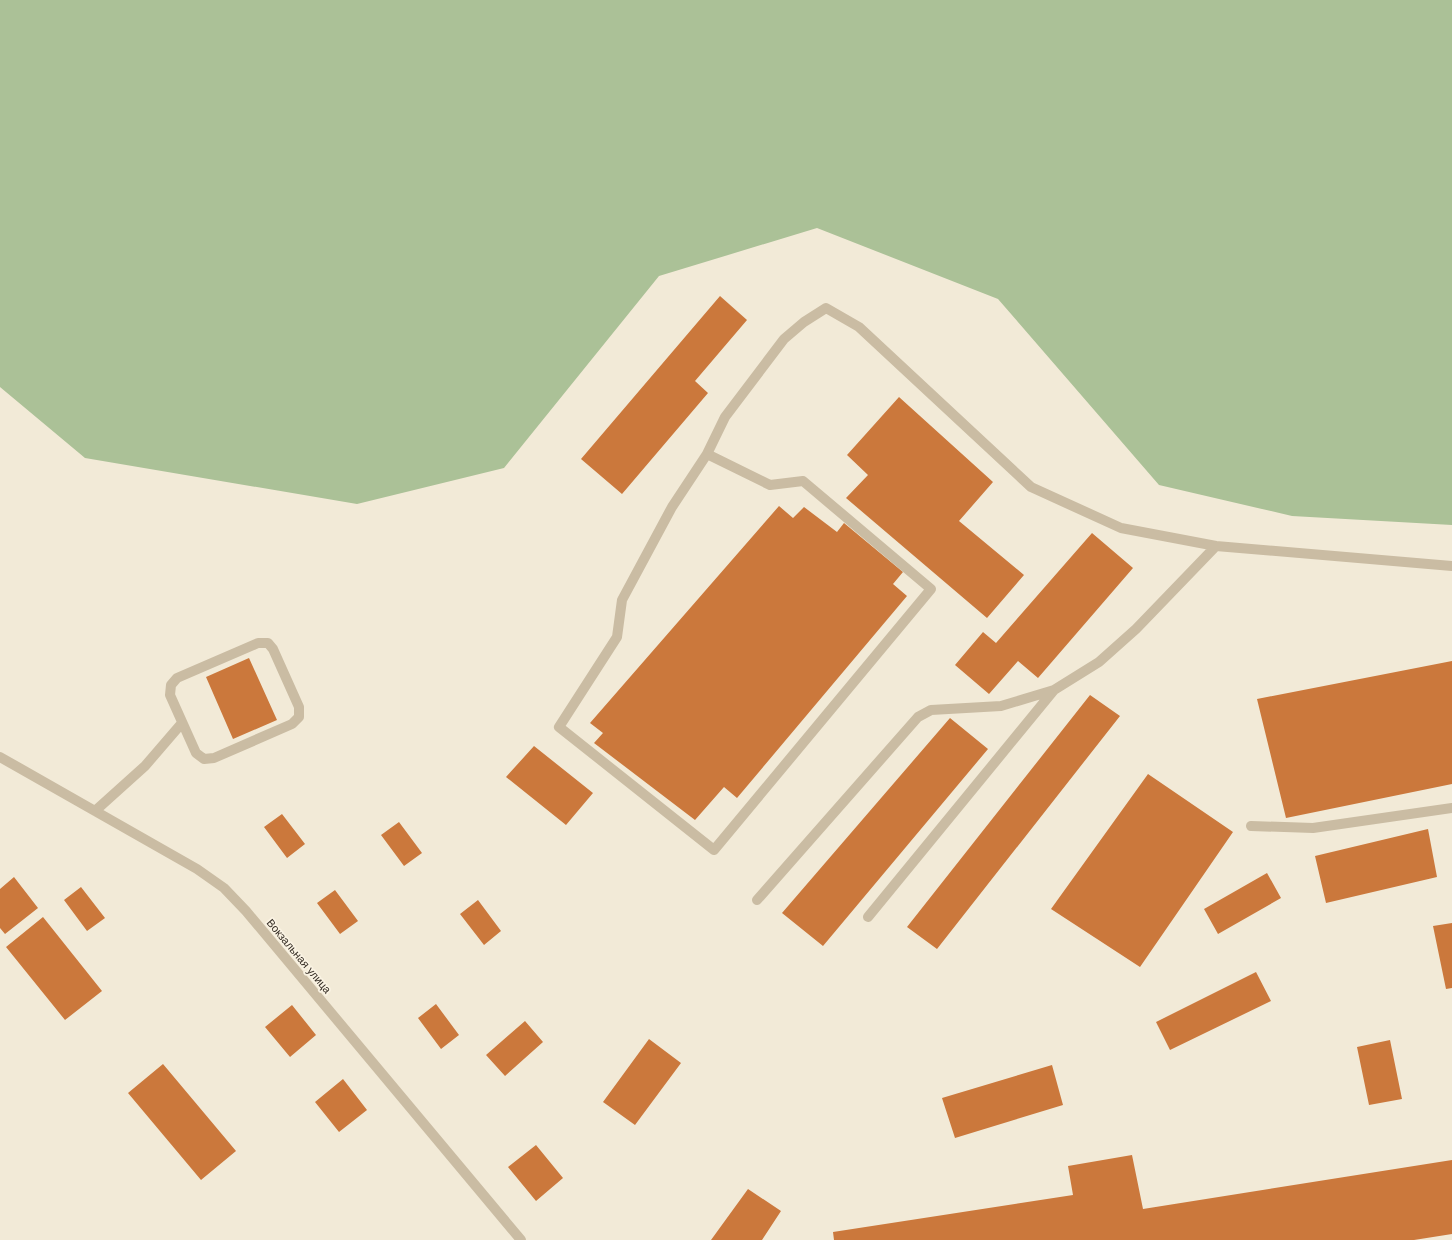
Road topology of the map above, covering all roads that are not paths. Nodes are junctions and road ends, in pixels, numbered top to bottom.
1 (707, 454) junction
2 (1216, 546) junction
3 (1452, 566) edge
4 (1054, 690) junction
5 (182, 723) junction
6 (0, 757) edge
7 (1452, 808) edge
8 (95, 811) junction
9 (1251, 826) dead end
10 (757, 900) dead end
11 (868, 918) dead end
12 (521, 1240) edge

1 - 1 street
1 - 2 street
2 - 3 street
2 - 4 street
4 - 10 street
4 - 11 street
5 - 5 street
5 - 8 street
6 - 8 street, Вокзальная улица
7 - 9 street
8 - 12 street, Вокзальная улица

